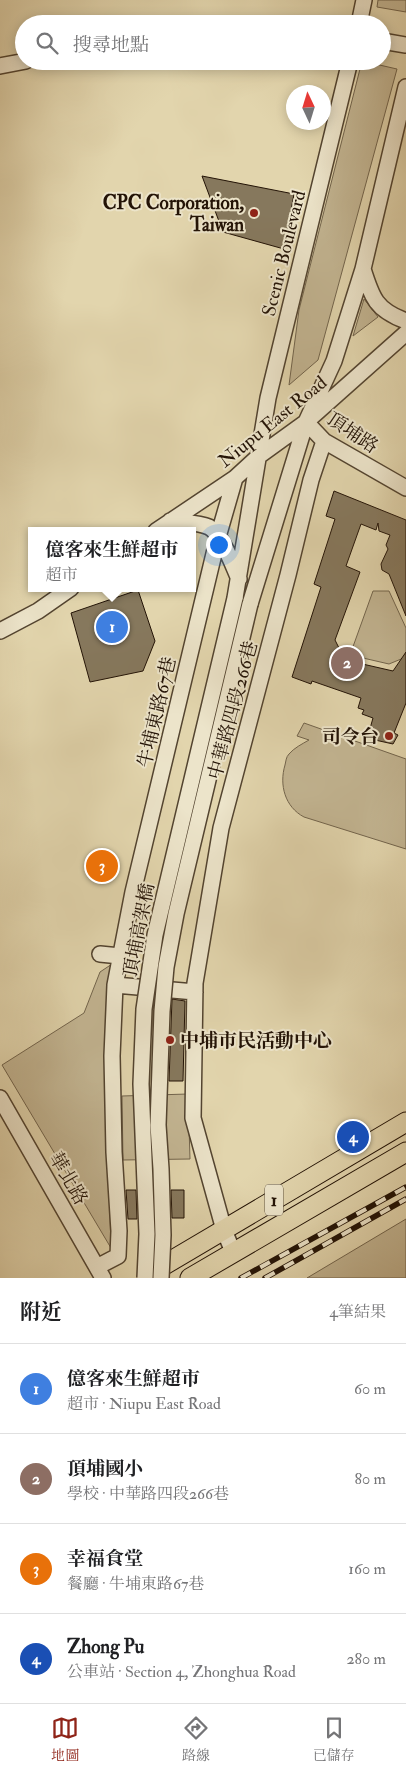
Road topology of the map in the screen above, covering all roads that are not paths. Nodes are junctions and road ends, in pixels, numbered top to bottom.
1 (364, 0) edge
2 (361, 15) edge
3 (391, 42) edge
4 (406, 45) edge
5 (15, 63) edge
6 (0, 66) edge
7 (348, 70) edge
8 (406, 87) edge
9 (363, 269) junction
10 (406, 321) edge
11 (406, 333) edge
12 (306, 422) junction
13 (324, 441) junction
14 (259, 456) junction
15 (234, 478) junction
16 (406, 488) edge
17 (170, 521) junction
18 (162, 527) edge
19 (218, 537) junction
20 (239, 580) junction
21 (65, 592) edge
22 (0, 632) edge
23 (100, 954) dead end
24 (120, 956) junction
25 (115, 985) junction
26 (195, 992) junction
27 (0, 1098) edge
28 (406, 1122) edge
29 (406, 1152) edge
30 (224, 1230) junction
31 (233, 1252) junction
32 (100, 1272) edge
33 (143, 1278) edge
34 (161, 1278) edge
35 (190, 1278) edge

1 - 2 street
3 - 4 street
5 - 6 street
7 - 14 street, Scenic Boulevard
8 - 9 street
9 - 10 street
9 - 12 street
11 - 12 street, Niupu East Road
12 - 13 street, 頂埔路
12 - 14 street, Niupu East Road
12 - 34 street, 頂埔高架橋, bridge
13 - 16 street, 頂埔路
13 - 26 street, 中華路四段266巷
14 - 15 street, Niupu East Road
14 - 20 street, Scenic Boulevard
15 - 17 street, Niupu East Road
15 - 19 street, 牛埔東路67巷
17 - 18 street, Niupu East Road
17 - 19 street
19 - 20 street
19 - 24 street, 牛埔東路67巷
20 - 33 street, 頂埔高架橋, bridge
21 - 22 street
23 - 24 street
24 - 25 street
25 - 26 street
25 - 32 street
26 - 30 street, 中華路四段266巷
27 - 32 street, 華北路
28 - 30 main road, 1
29 - 31 main road, 1
30 - 31 street, 中華路四段266巷
30 - 33 main road, 1
31 - 35 main road, 1

